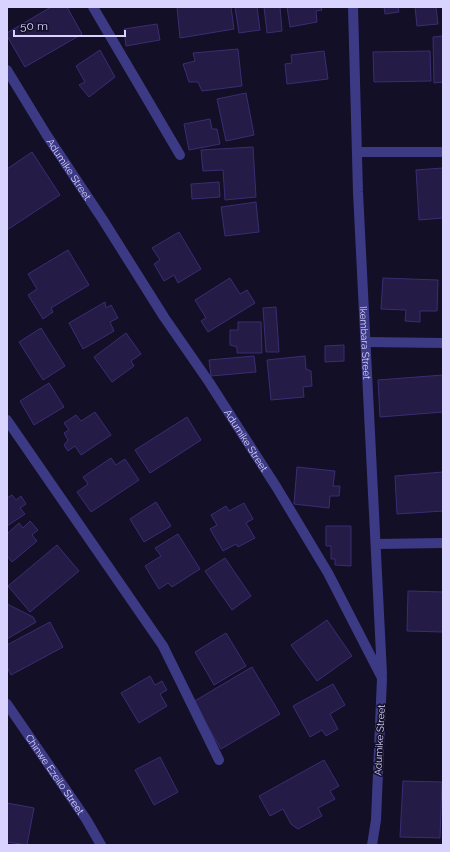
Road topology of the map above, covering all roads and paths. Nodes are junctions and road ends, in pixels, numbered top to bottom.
1 (93, 7) edge
2 (353, 7) edge
3 (7, 70) edge
4 (358, 152) junction
5 (443, 152) edge
6 (180, 155) dead end
7 (366, 342) junction
8 (443, 343) edge
9 (7, 420) edge
10 (443, 543) edge
11 (376, 544) junction
12 (382, 678) junction
13 (7, 704) edge
14 (219, 760) dead end
15 (101, 845) edge
16 (372, 845) edge

1 - 6 street
2 - 4 street, Ikembara Street
3 - 12 street, Adumike Street
4 - 5 street
4 - 7 street, Ikembara Street
7 - 8 street
7 - 11 street, Ikembara Street
9 - 14 street
10 - 11 street
11 - 12 street, Ikembara Street
12 - 16 street, Adumike Street
13 - 15 street, Chinwe Ezeilo Street

